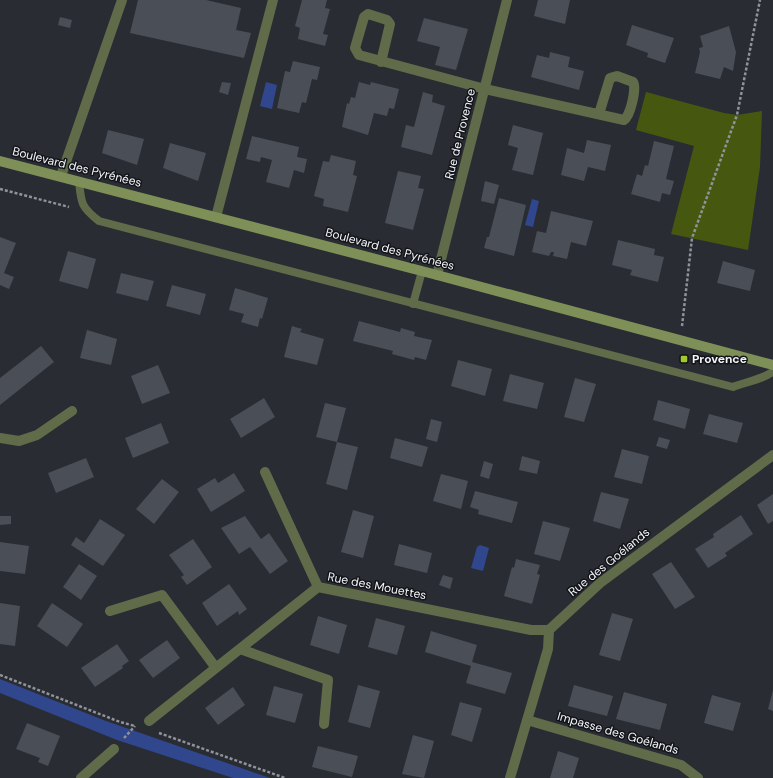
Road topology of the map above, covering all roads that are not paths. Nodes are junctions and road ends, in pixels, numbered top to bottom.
1 (122, 0) edge
2 (273, 0) edge
3 (507, 0) edge
4 (381, 62) junction
5 (485, 89) junction
6 (599, 114) junction
7 (0, 161) edge
8 (61, 176) junction
9 (79, 181) junction
10 (216, 217) junction
11 (422, 271) junction
12 (437, 275) junction
13 (413, 304) junction
14 (773, 366) edge
15 (773, 371) edge
16 (72, 411) dead end
17 (0, 438) edge
18 (773, 455) edge
19 (265, 472) dead end
20 (318, 587) junction
21 (110, 611) dead end
22 (549, 630) junction
23 (240, 649) junction
24 (216, 668) junction
25 (527, 720) junction
26 (149, 721) dead end
27 (324, 724) dead end
28 (114, 749) dead end
29 (81, 778) edge
30 (510, 778) edge
31 (698, 778) edge

1 - 8 street
2 - 10 street
3 - 5 street, Rue de Provence
4 - 4 street
4 - 5 street
5 - 6 street
5 - 12 street, Rue de Provence
6 - 6 street
7 - 8 street, Boulevard des Pyrénées
8 - 9 street, Boulevard des Pyrénées
9 - 10 street, Boulevard des Pyrénées
9 - 13 lane
10 - 11 street, Boulevard des Pyrénées
11 - 12 street, Boulevard des Pyrénées
11 - 13 lane
12 - 14 street, Boulevard des Pyrénées
13 - 15 lane
16 - 17 street
18 - 22 street, Rue des Goélands
19 - 20 street
20 - 22 street, Rue des Mouettes
20 - 23 street, Rue des Mouettes
21 - 24 street
22 - 25 street
23 - 24 street, Rue des Mouettes
23 - 27 street
24 - 26 street, Rue des Mouettes
25 - 30 street
25 - 31 street, Impasse des Goélands
28 - 29 street

